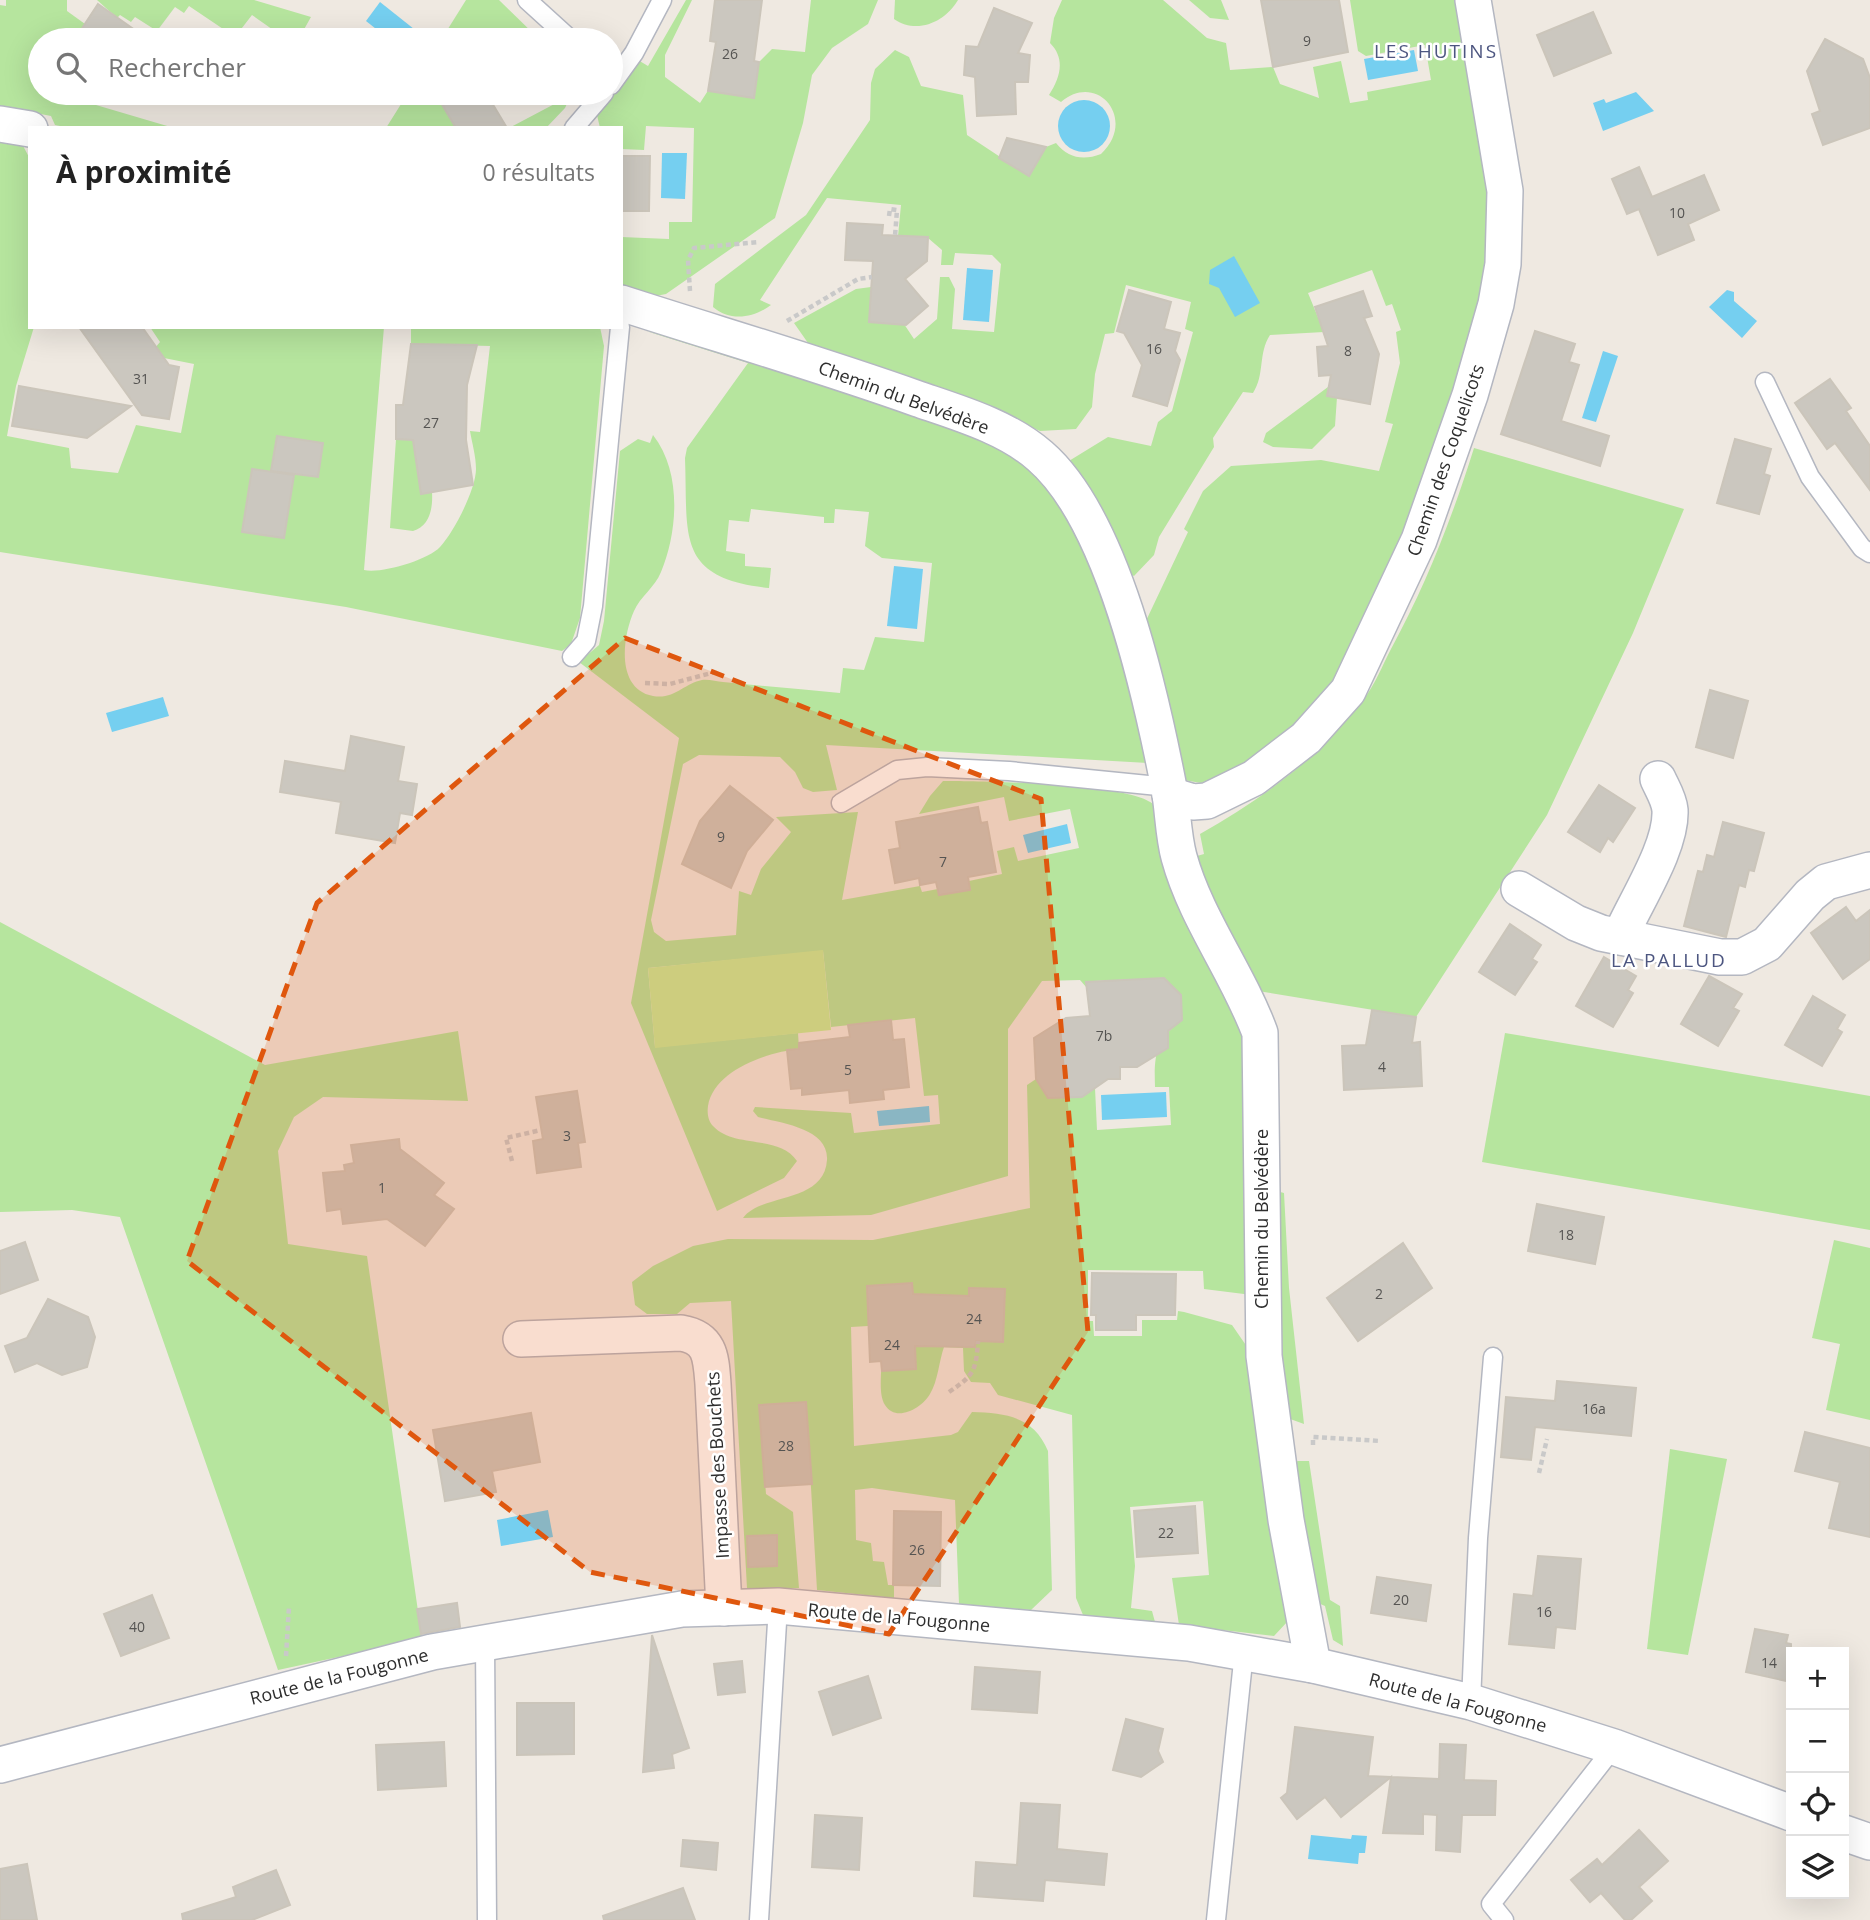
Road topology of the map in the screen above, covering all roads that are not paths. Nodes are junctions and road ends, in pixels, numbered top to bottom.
1 (527, 0) edge
2 (662, 0) edge
3 (1473, 0) edge
4 (558, 28) edge
5 (623, 67) edge
6 (593, 105) edge
7 (0, 124) edge
8 (576, 126) edge
9 (28, 129) edge
10 (623, 312) edge
11 (619, 329) edge
12 (1765, 382) dead end
13 (1870, 553) edge
14 (572, 657) dead end
15 (1658, 779) dead end
16 (1169, 791) junction
17 (841, 803) dead end
18 (1870, 870) edge
19 (1519, 888) dead end
20 (1620, 937) junction
21 (521, 1339) dead end
22 (1493, 1357) dead end
23 (778, 1606) junction
24 (724, 1608) junction
25 (485, 1643) junction
26 (1244, 1652) junction
27 (1313, 1665) junction
28 (1471, 1702) junction
29 (1614, 1747) junction
30 (0, 1765) edge
31 (1786, 1811) edge
32 (1849, 1835) edge
33 (1870, 1842) edge
34 (488, 1920) edge
35 (758, 1920) edge
36 (1216, 1920) edge
37 (1504, 1920) edge

1 - 4 lane
2 - 5 lane
3 - 16 street, Chemin des Coquelicots
6 - 8 lane
7 - 9 street
10 - 16 street, Chemin du Belvédère
11 - 14 lane
12 - 13 lane
15 - 20 street
16 - 17 lane
16 - 27 street, Chemin du Belvédère
18 - 20 street
19 - 20 street
21 - 24 street, Impasse des Bouchets
22 - 28 lane
23 - 24 street, Route de la Fougonne
23 - 26 street, Route de la Fougonne
23 - 35 lane
24 - 25 street, Route de la Fougonne
25 - 30 street, Route de la Fougonne
25 - 34 lane
26 - 27 street, Route de la Fougonne
26 - 36 lane
27 - 28 street, Route de la Fougonne
28 - 29 street, Route de la Fougonne
29 - 31 street, Route de la Fougonne
29 - 37 lane
32 - 33 street

